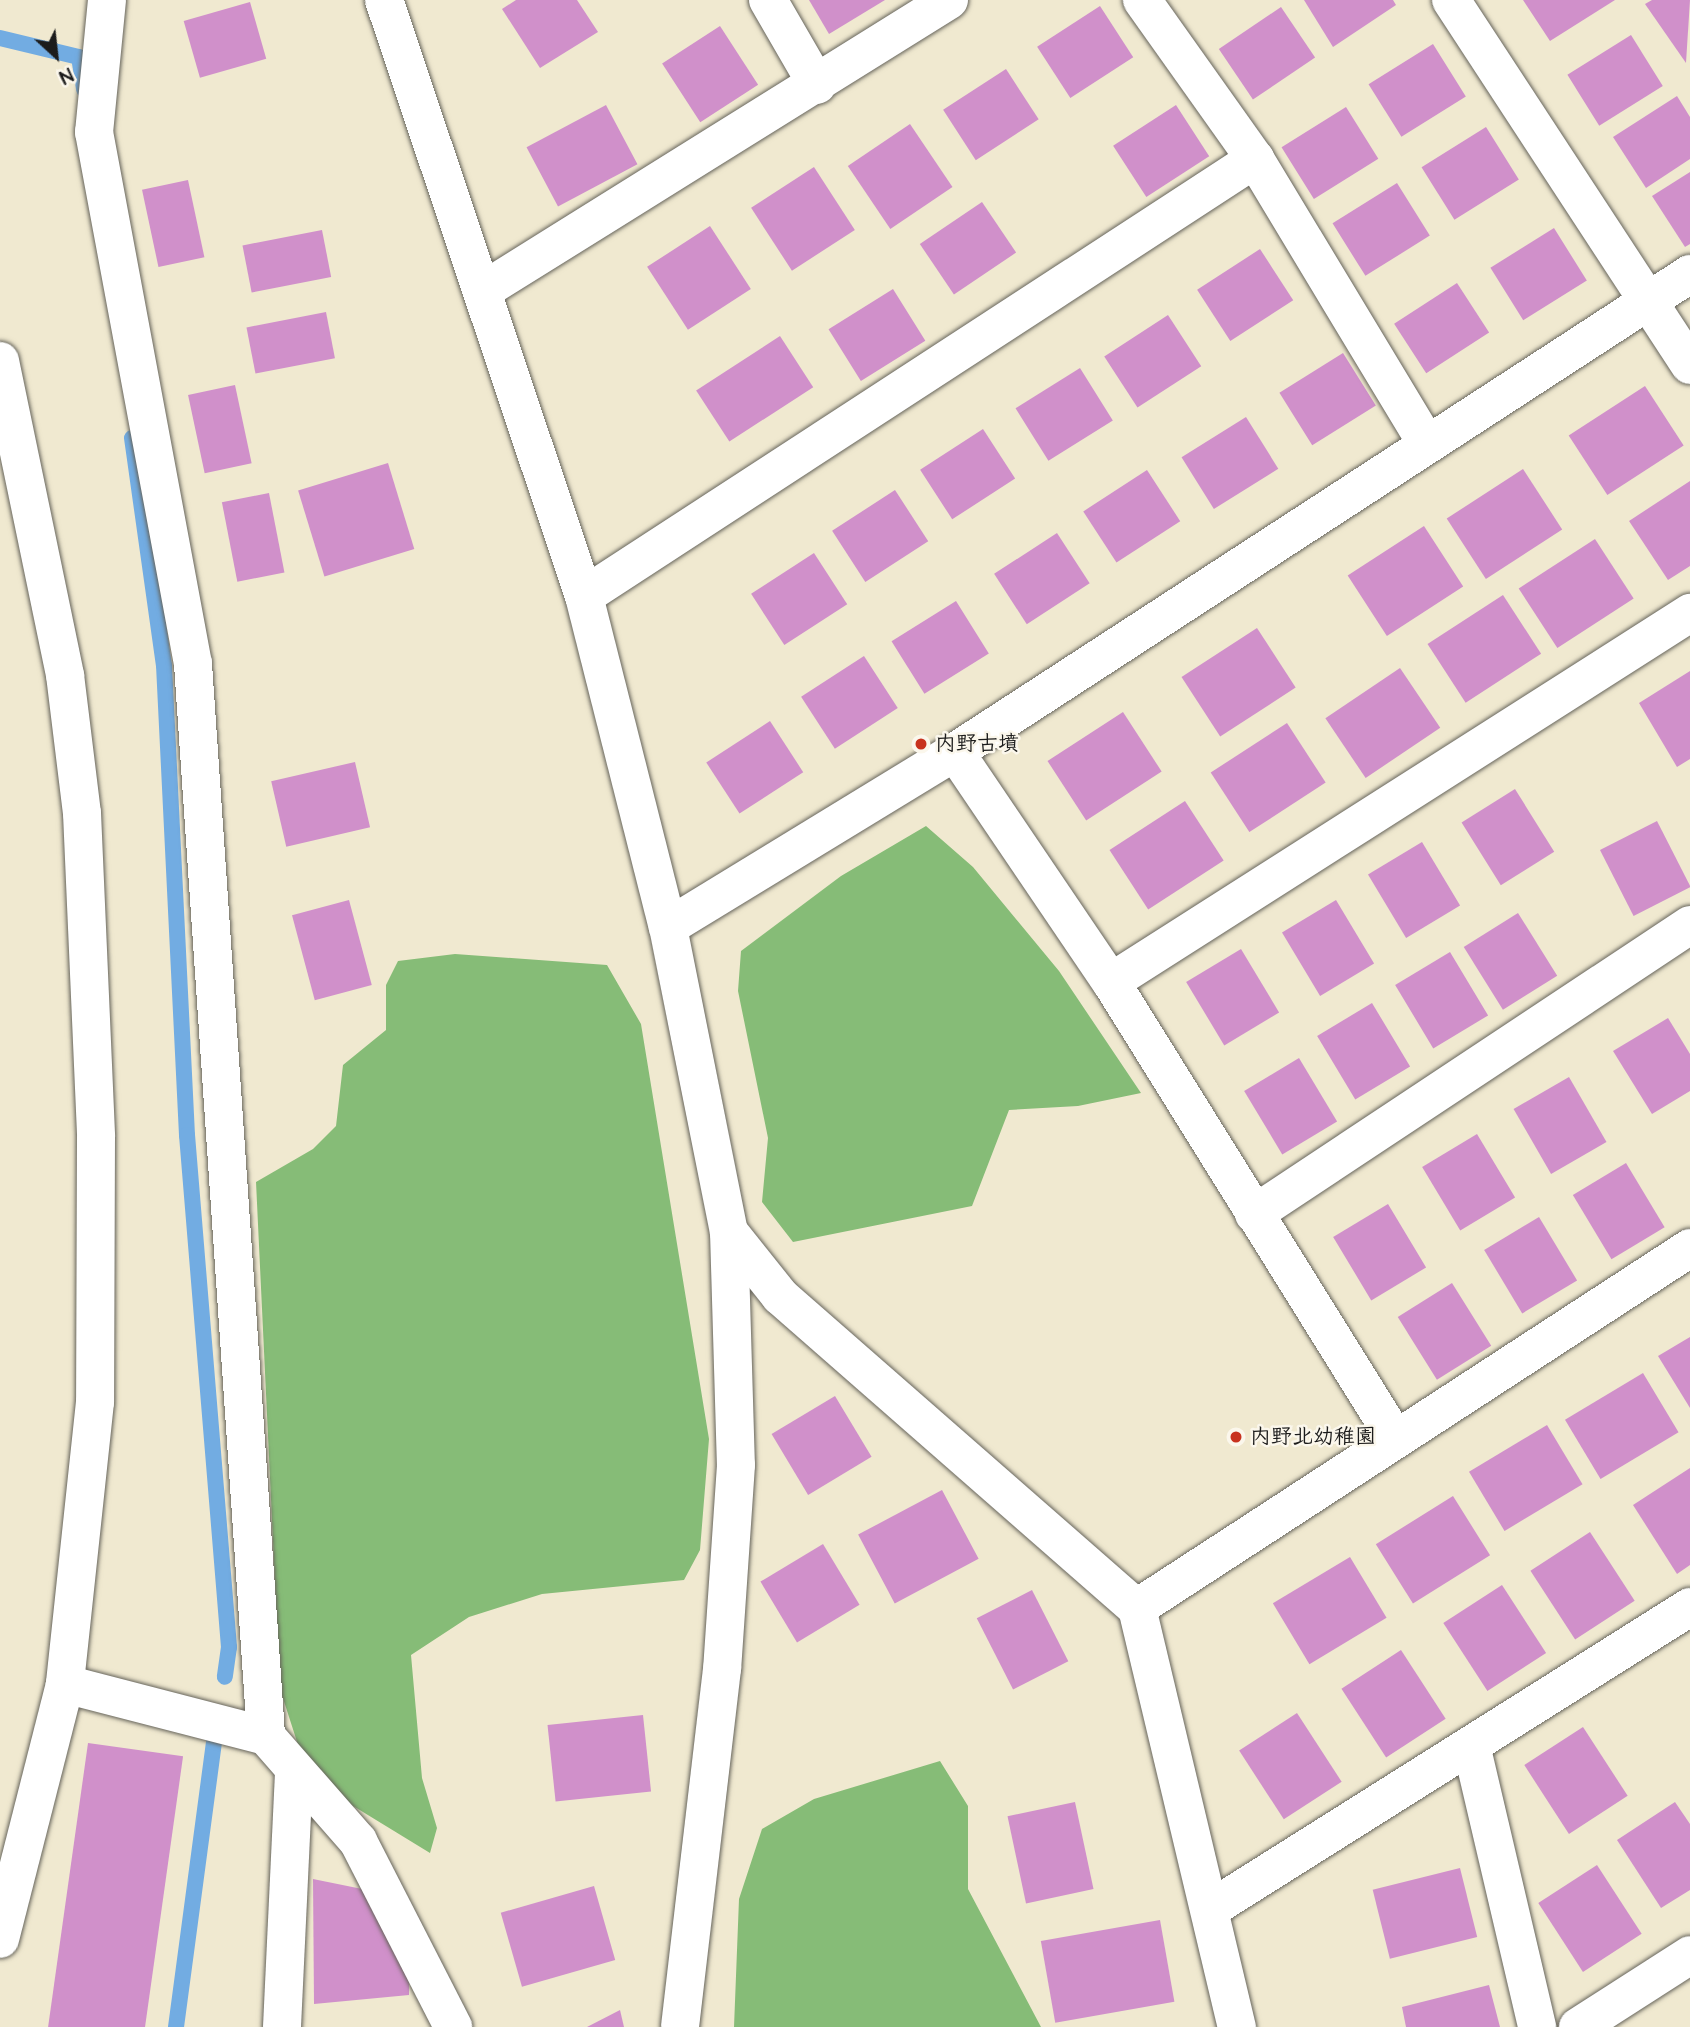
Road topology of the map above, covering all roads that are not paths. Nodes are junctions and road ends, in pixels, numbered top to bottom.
1 (107, 0) edge
2 (384, 0) edge
3 (768, 0) edge
4 (949, 0) edge
5 (1142, 0) edge
6 (1451, 0) edge
7 (817, 85) junction
8 (1255, 159) junction
9 (1690, 274) edge
10 (484, 290) junction
11 (1650, 300) junction
12 (0, 361) edge
13 (1690, 365) edge
14 (1426, 443) junction
15 (584, 596) junction
16 (1690, 613) edge
17 (955, 752) junction
18 (1690, 925) edge
19 (668, 927) junction
20 (1111, 982) junction
21 (1254, 1214) junction
22 (729, 1232) junction
23 (1690, 1248) edge
24 (1395, 1438) junction
25 (1690, 1607) edge
26 (1137, 1608) junction
27 (65, 1684) junction
28 (266, 1736) junction
29 (1472, 1749) junction
30 (294, 1773) junction
31 (1212, 1908) junction
32 (0, 1939) edge
33 (1690, 1955) edge
34 (282, 2027) edge
35 (453, 2027) edge
36 (680, 2027) edge
37 (1237, 2027) edge
38 (1538, 2027) edge
39 (1577, 2027) edge

1 - 28 street
2 - 10 street
3 - 7 street
4 - 7 street
5 - 8 street
6 - 11 street
7 - 10 street
8 - 14 street
8 - 15 street
9 - 11 street
10 - 15 street
11 - 13 street
11 - 14 street
12 - 27 street
14 - 17 street
15 - 19 street
16 - 20 street
17 - 19 street
17 - 20 street
18 - 21 street
19 - 22 street
20 - 21 street
21 - 24 street
22 - 26 street
22 - 36 street
23 - 24 street
24 - 26 street
25 - 29 street
26 - 31 street
27 - 28 street
27 - 32 street
28 - 30 street
29 - 31 street
29 - 38 street
30 - 34 street
30 - 35 street
31 - 37 street
33 - 39 street

